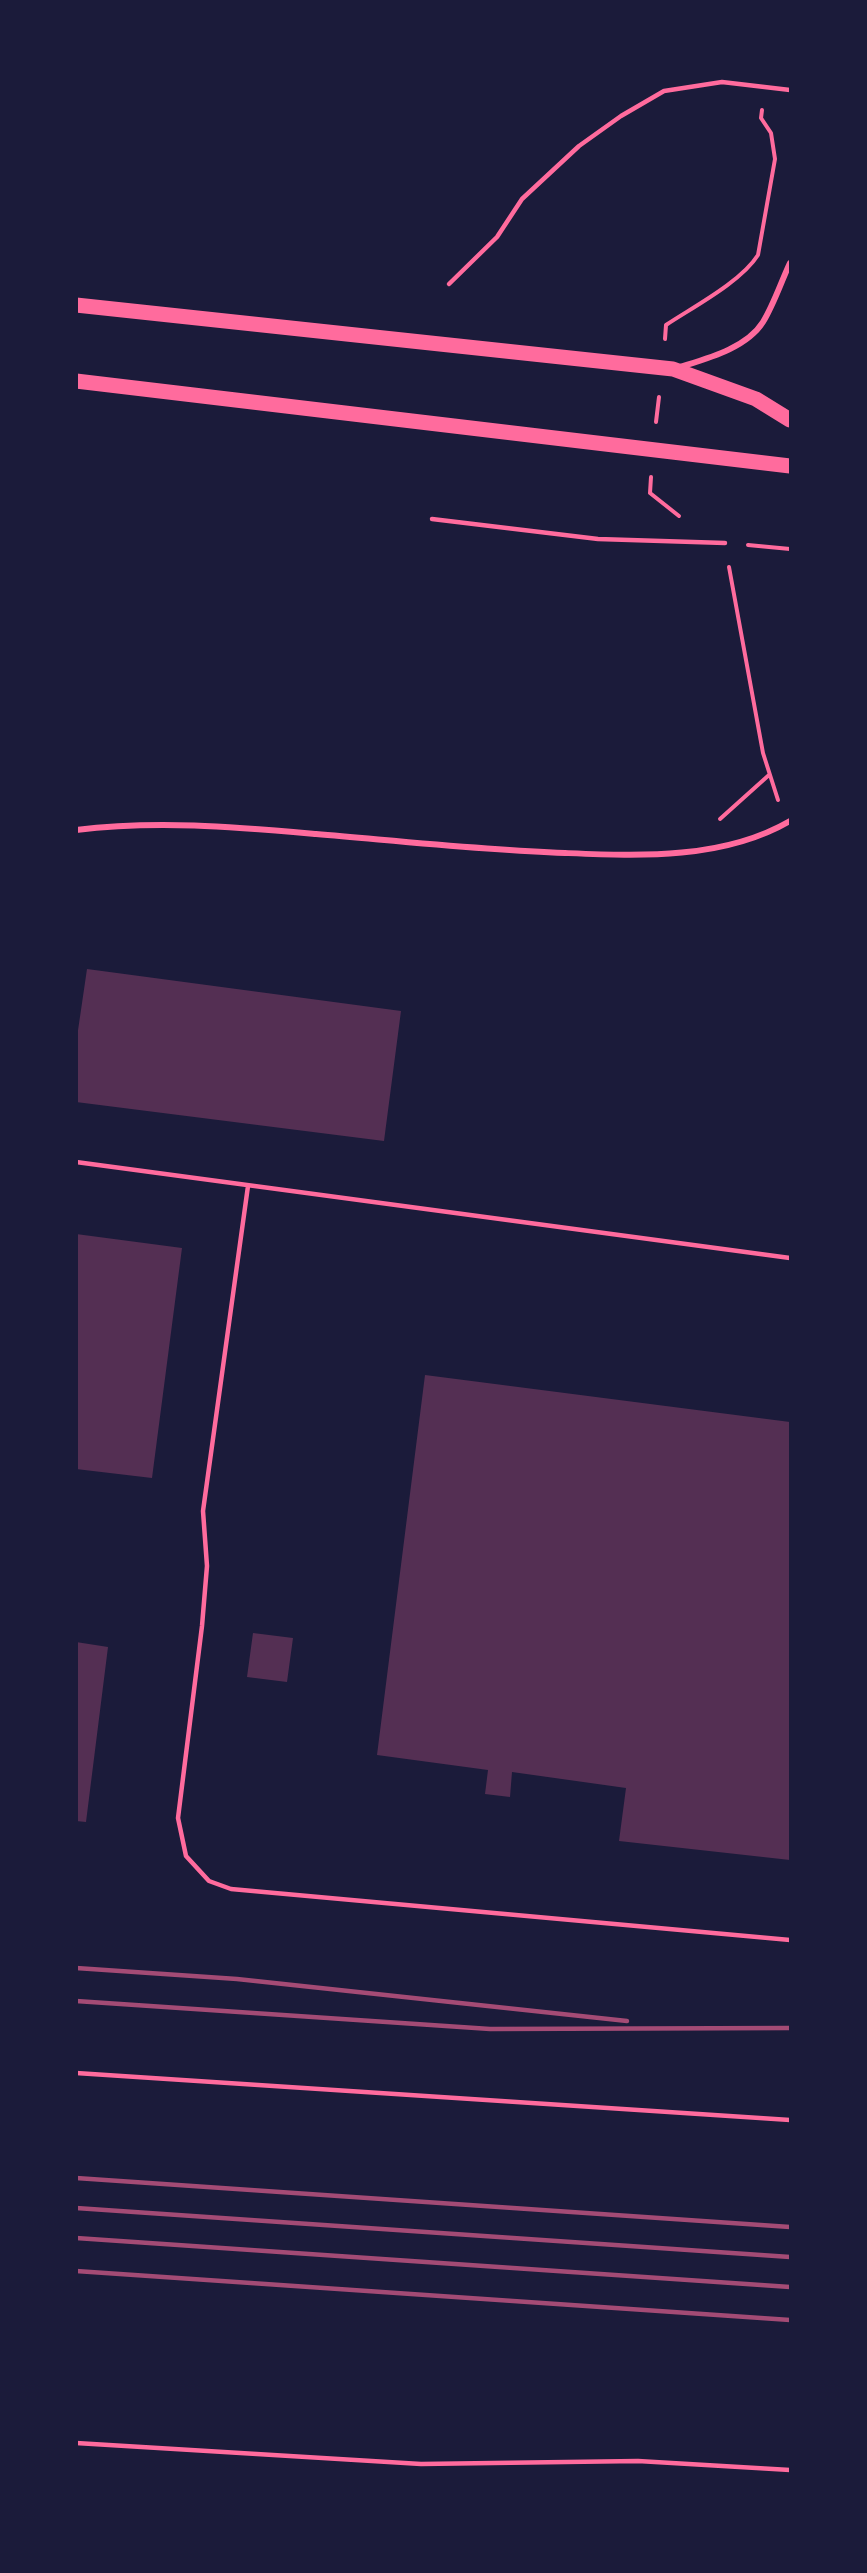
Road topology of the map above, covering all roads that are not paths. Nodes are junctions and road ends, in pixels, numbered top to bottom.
1 (790, 90) edge
2 (790, 262) edge
3 (449, 284) dead end
4 (76, 305) edge
5 (668, 368) junction
6 (76, 381) edge
7 (790, 420) edge
8 (790, 466) edge
9 (432, 519) dead end
10 (725, 543) road end
11 (788, 822) edge
12 (76, 830) edge
13 (76, 1162) edge
14 (248, 1186) junction
15 (790, 1258) edge
16 (790, 1940) edge
17 (76, 2073) edge
18 (790, 2120) edge
19 (76, 2443) edge
20 (790, 2470) edge

1 - 3 lane
2 - 5 street
4 - 5 main road
5 - 7 main road
6 - 8 main road
9 - 10 lane
11 - 12 street
13 - 14 lane
14 - 15 lane
14 - 16 lane
17 - 18 lane
19 - 20 lane

